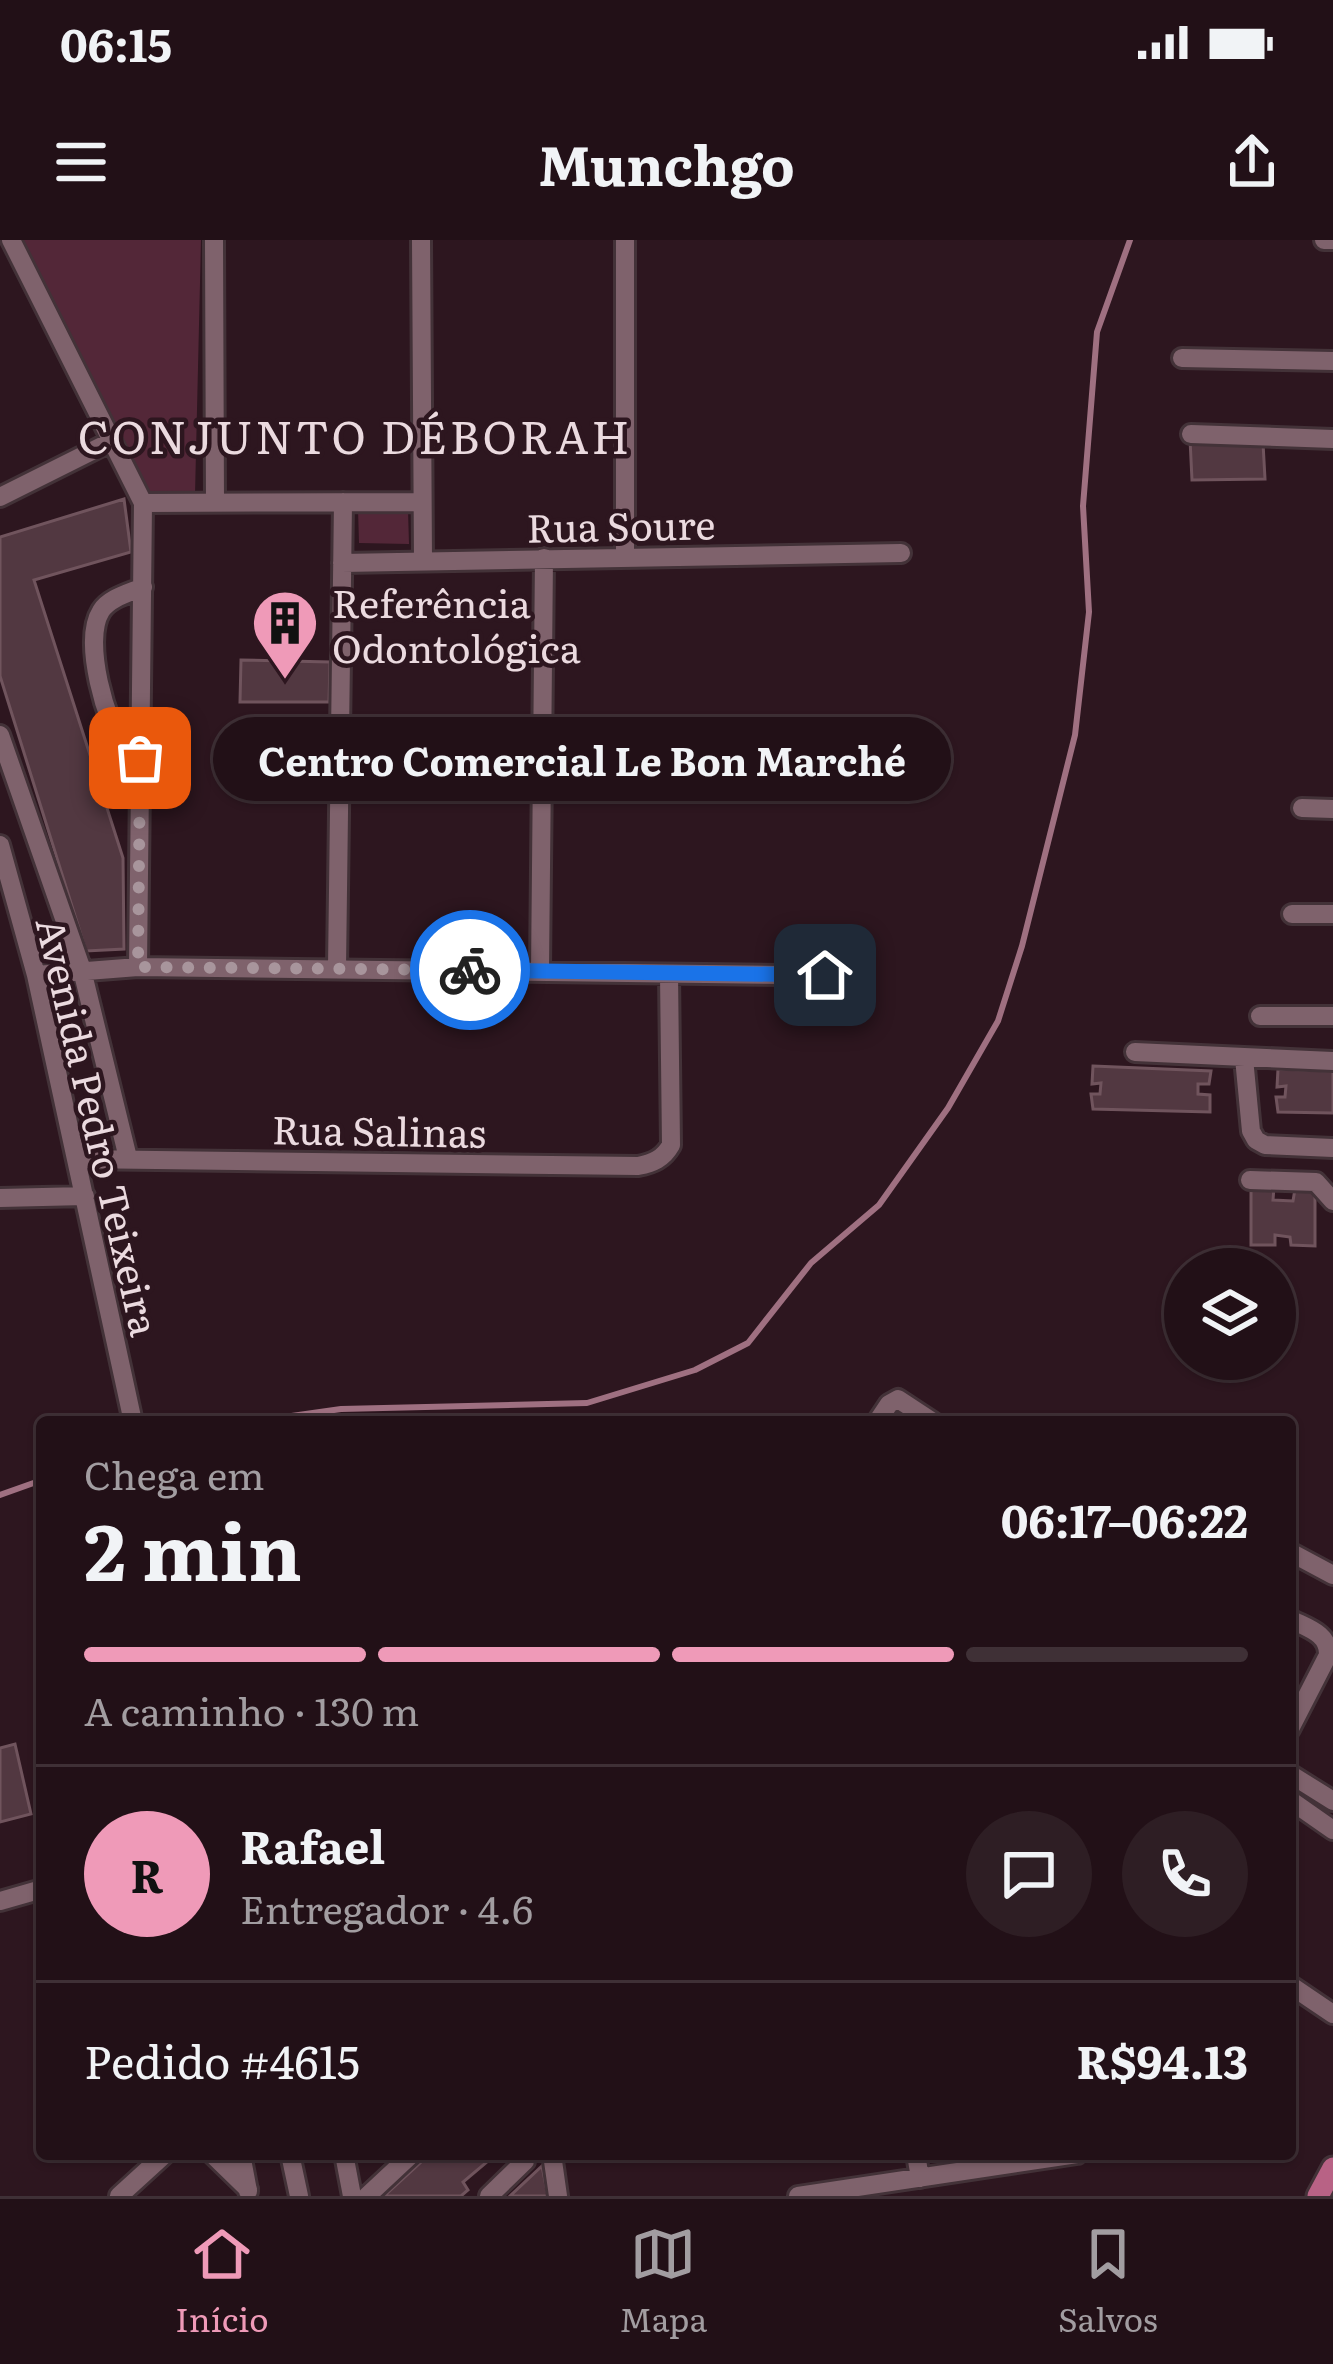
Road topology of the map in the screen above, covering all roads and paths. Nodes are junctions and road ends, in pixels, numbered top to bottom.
1 (11, 240) edge
2 (214, 240) edge
3 (422, 240) edge
4 (626, 240) edge
5 (1181, 358) dead end
6 (1333, 361) edge
7 (1191, 434) dead end
8 (1333, 440) edge
9 (110, 442) junction
10 (0, 496) edge
11 (215, 501) junction
12 (343, 502) junction
13 (422, 502) junction
14 (143, 503) junction
15 (901, 553) dead end
16 (625, 557) junction
17 (544, 558) junction
18 (423, 561) junction
19 (342, 563) junction
20 (142, 587) junction
21 (0, 735) edge
22 (140, 758) junction
23 (874, 761) dead end
24 (544, 765) junction
25 (1302, 808) dead end
26 (1333, 809) edge
27 (0, 845) edge
28 (1292, 914) dead end
29 (1333, 914) edge
30 (138, 967) junction
31 (337, 968) junction
32 (82, 970) junction
33 (540, 971) junction
34 (669, 974) junction
35 (36, 975) junction
36 (864, 976) dead end
37 (1260, 1016) dead end
38 (1333, 1016) edge
39 (1135, 1052) dead end
40 (1244, 1058) junction
41 (1333, 1061) edge
42 (1333, 1148) edge
43 (128, 1158) junction
44 (77, 1159) junction
45 (1250, 1180) dead end
46 (85, 1196) junction
47 (0, 1198) edge
48 (1333, 1201) edge
49 (132, 1416) edge
50 (881, 1416) edge
51 (923, 1416) edge
52 (1296, 1555) edge
53 (1333, 1575) edge
54 (1296, 1622) edge
55 (1296, 1717) edge
56 (1296, 1778) edge
57 (1333, 1801) edge
58 (1296, 1804) edge
59 (1333, 1830) edge
60 (36, 1891) edge
61 (0, 1901) edge
62 (1296, 1989) edge
63 (1333, 2014) edge
64 (158, 2160) edge
65 (218, 2160) edge
66 (239, 2160) edge
67 (291, 2160) edge
68 (345, 2160) edge
69 (406, 2160) edge
70 (553, 2160) edge
71 (917, 2160) edge
72 (1038, 2160) edge
73 (525, 2161) dead end
74 (1333, 2168) edge
75 (920, 2178) junction
76 (248, 2193) edge
77 (119, 2196) edge
78 (299, 2196) edge
79 (352, 2196) edge
80 (367, 2196) edge
81 (489, 2196) edge
82 (558, 2196) edge
83 (799, 2196) edge
84 (1318, 2196) edge

1 - 9 street
2 - 11 street
3 - 13 street
4 - 16 street
5 - 6 street
7 - 8 street
9 - 10 street
9 - 14 street
11 - 12 street
11 - 14 street
12 - 13 street
12 - 19 street
13 - 18 street
14 - 20 street
15 - 16 street, Rua Soure
16 - 17 street, Rua Soure
17 - 18 street, Rua Soure
17 - 24 street
18 - 19 street, Rua Soure
19 - 31 street
20 - 22 street
20 - 22 street
21 - 32 street, Avenida Pedro Teixeira
22 - 30 street
23 - 24 street
24 - 33 street
25 - 26 street
27 - 35 street, Avenida Pedro Teixeira
28 - 29 street
30 - 31 street
30 - 32 street
31 - 33 street
32 - 35 street
32 - 43 street, Avenida Pedro Teixeira
33 - 34 street
34 - 36 street
34 - 43 street, Rua Salinas
35 - 44 street, Avenida Pedro Teixeira
37 - 38 street
39 - 40 street
40 - 41 street
40 - 42 street
43 - 44 street, Rua Salinas
44 - 46 street, Avenida Pedro Teixeira
45 - 48 street
46 - 47 street
46 - 49 street, Avenida Pedro Teixeira
50 - 51 street
52 - 53 street
54 - 55 street
56 - 57 street
58 - 59 street
60 - 61 street
62 - 63 street
64 - 77 street
65 - 76 street
66 - 76 street
67 - 78 street
68 - 79 street
69 - 80 street
70 - 82 street
71 - 75 street
72 - 75 street
73 - 81 street
74 - 84 main road
75 - 83 street

